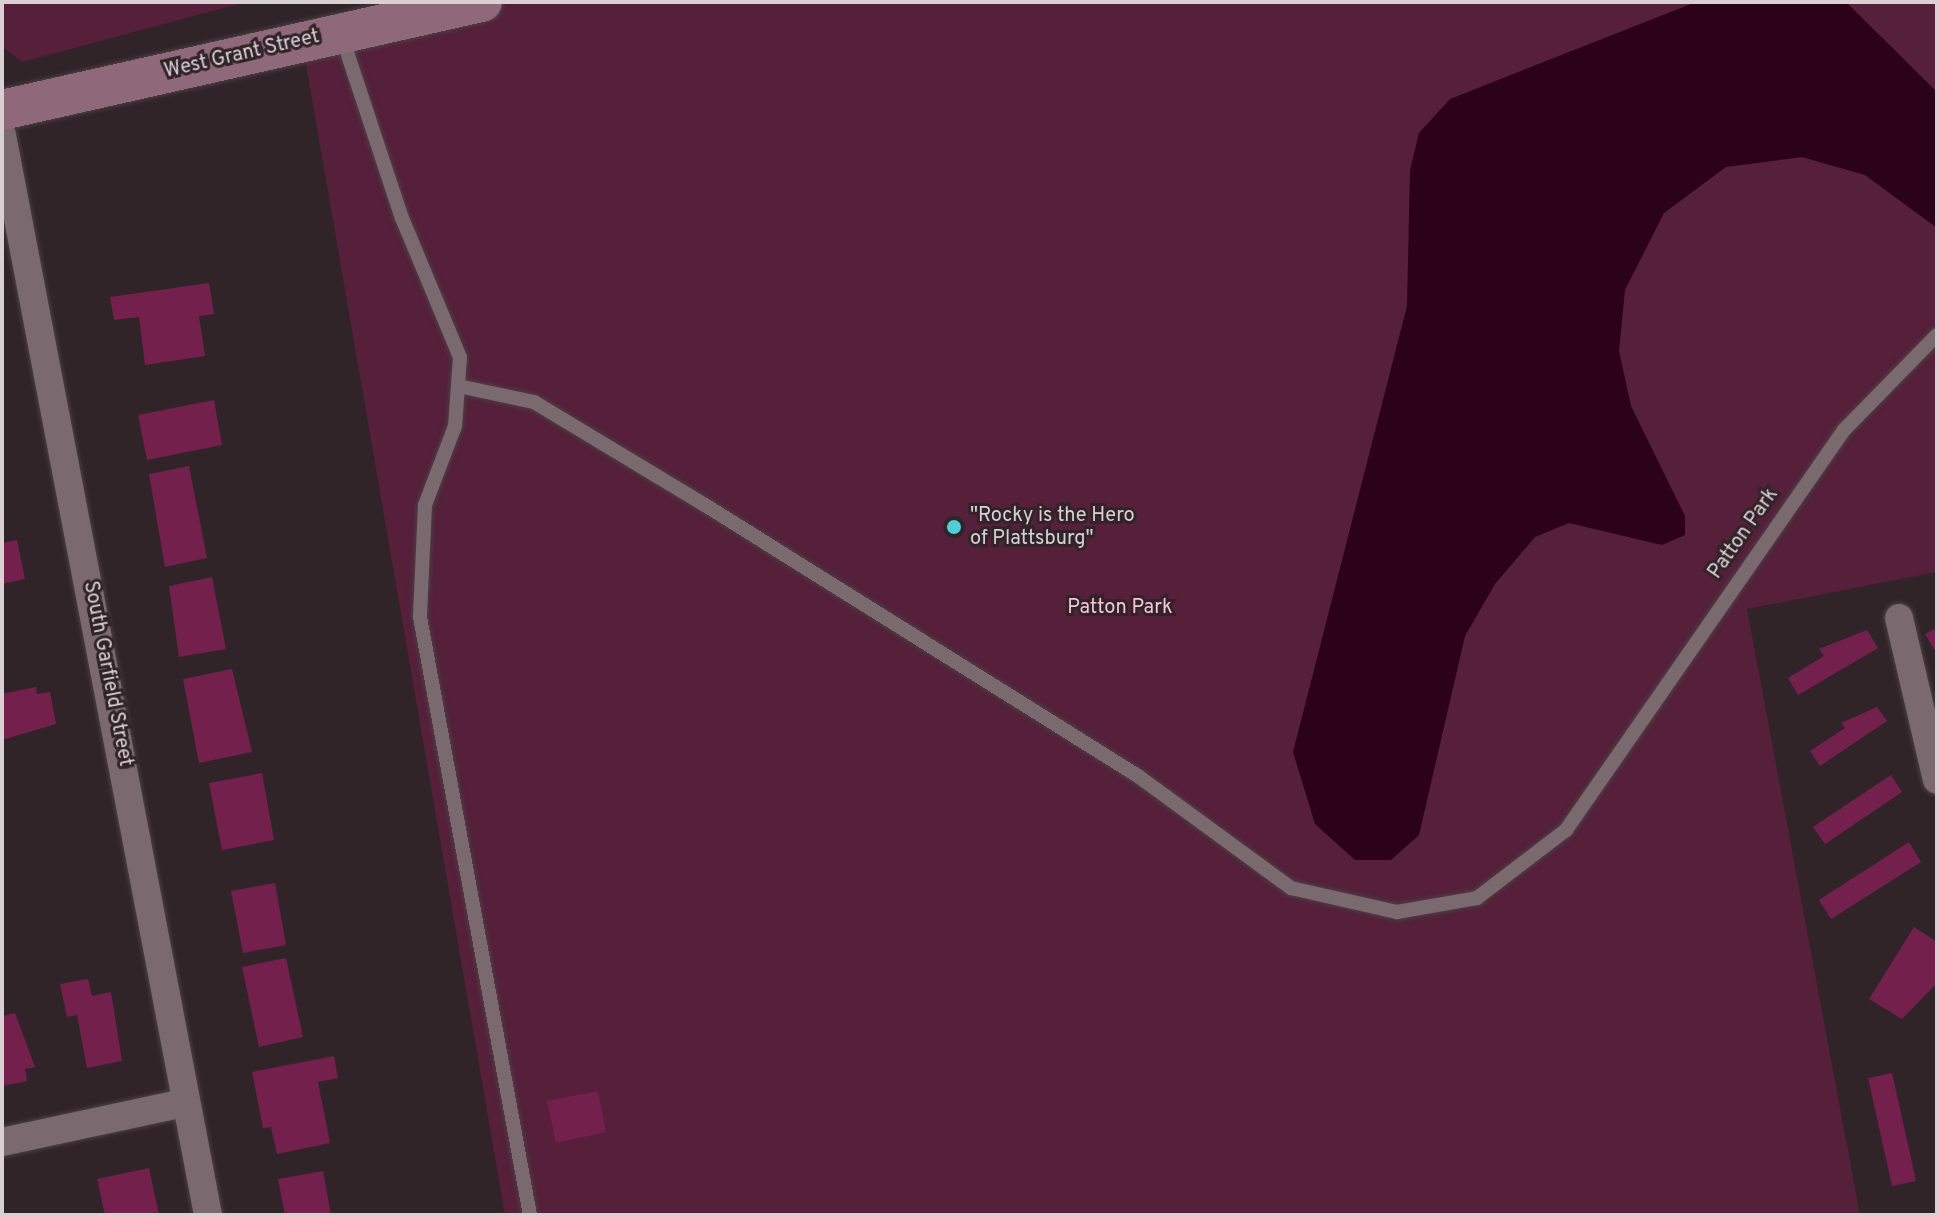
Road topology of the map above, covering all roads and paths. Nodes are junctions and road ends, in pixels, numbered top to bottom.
1 (482, 2) edge
2 (340, 33) junction
3 (2, 110) edge
4 (2, 135) edge
5 (1937, 335) edge
6 (463, 387) junction
7 (1899, 618) dead end
8 (1937, 780) edge
9 (184, 1103) junction
10 (2, 1142) edge
11 (208, 1215) edge
12 (530, 1215) edge

1 - 2 main road, West Grant Street
2 - 3 main road, West Grant Street
2 - 6 lane
4 - 9 street, South Garfield Street
5 - 6 lane, Patton Park
6 - 12 lane
7 - 8 street
9 - 10 street
9 - 11 street, South Garfield Street

